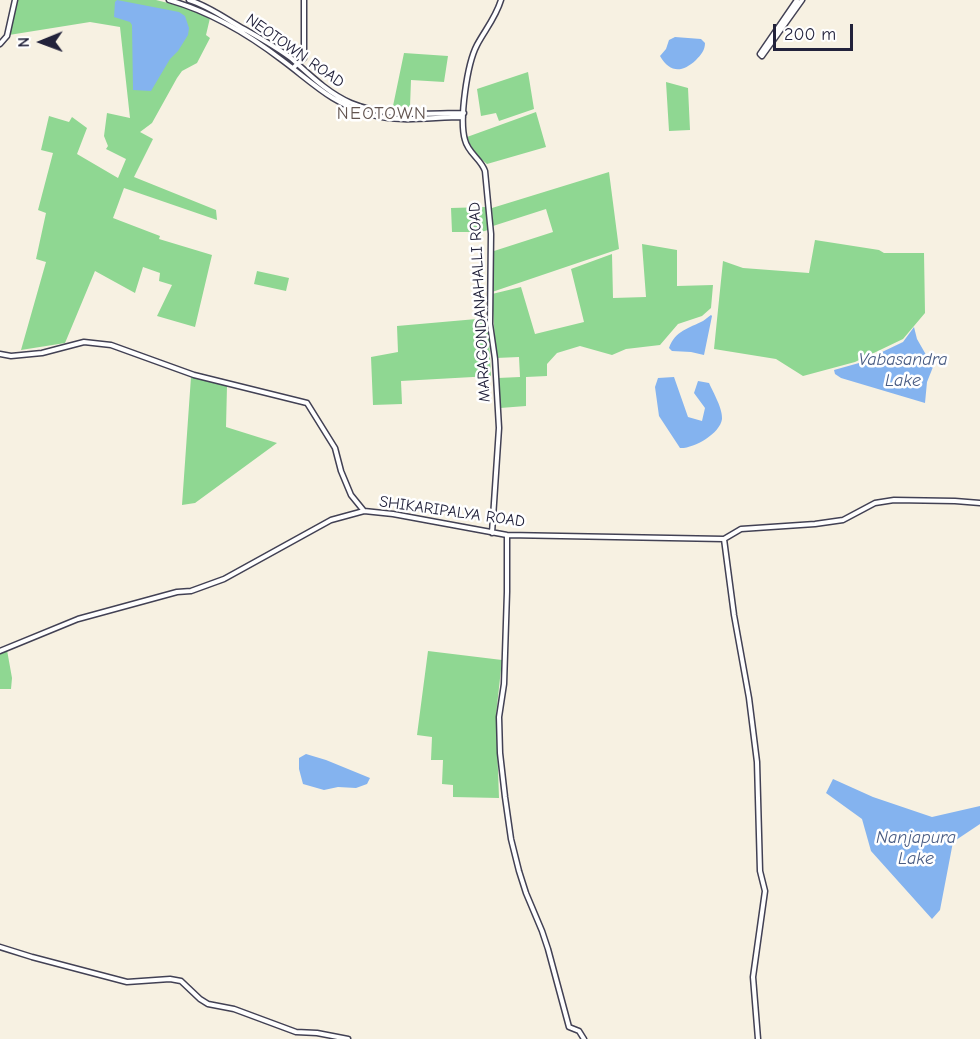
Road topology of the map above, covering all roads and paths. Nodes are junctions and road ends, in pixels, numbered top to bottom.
1 (15, 0) edge
2 (169, 0) edge
3 (189, 0) edge
4 (304, 0) edge
5 (501, 0) edge
6 (800, 0) edge
7 (0, 44) edge
8 (761, 55) dead end
9 (298, 64) junction
10 (293, 68) junction
11 (462, 116) junction
12 (0, 354) edge
13 (980, 503) edge
14 (364, 511) junction
15 (492, 533) junction
16 (507, 535) junction
17 (724, 539) junction
18 (0, 651) edge
19 (0, 946) edge
20 (348, 1039) edge
21 (584, 1039) edge
22 (758, 1039) edge

1 - 7 street
2 - 10 street, NEOTOWN ROAD
3 - 9 street, NEOTOWN ROAD
4 - 9 street
5 - 11 street, MARAGONDANAHALLI ROAD
6 - 8 street
9 - 10 street
9 - 11 street, NEOTOWN ROAD
10 - 11 street, NEOTOWN ROAD
11 - 15 street, MARAGONDANAHALLI ROAD
12 - 14 street, SHIKARIPALYA ROAD
13 - 17 street
14 - 15 street, SHIKARIPALYA ROAD
14 - 18 street
15 - 16 street, SHIKARIPALYA ROAD
16 - 17 street, SHIKARIPALYA ROAD
16 - 21 street
17 - 22 street
19 - 20 street

